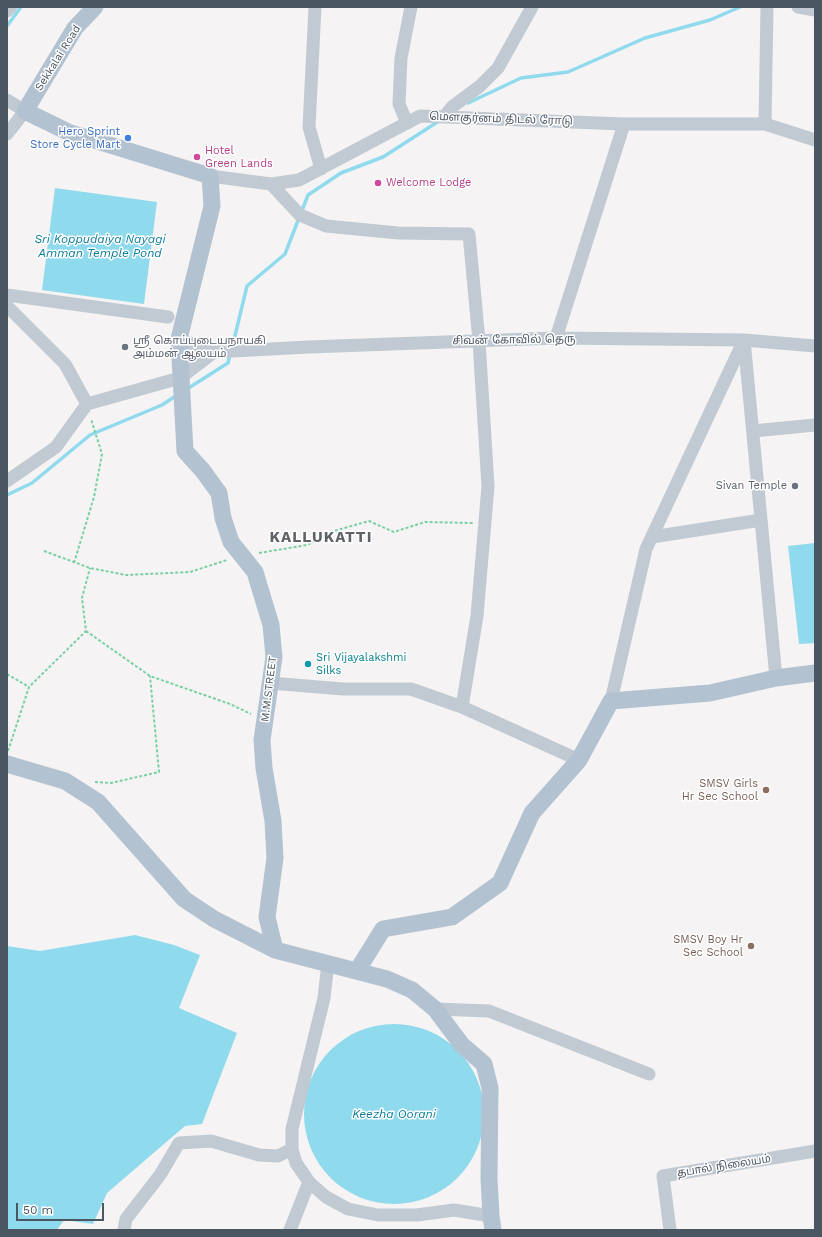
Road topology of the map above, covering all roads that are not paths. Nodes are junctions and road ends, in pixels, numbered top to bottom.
1 (11, 7) edge
2 (95, 7) edge
3 (314, 7) edge
4 (410, 7) edge
5 (532, 7) edge
6 (768, 7) edge
7 (798, 7) edge
8 (815, 10) edge
9 (7, 12) edge
10 (7, 100) edge
11 (25, 112) junction
12 (444, 117) junction
13 (407, 123) junction
14 (624, 124) junction
15 (765, 124) junction
16 (7, 134) edge
17 (815, 140) edge
18 (321, 169) junction
19 (210, 176) junction
20 (271, 184) junction
21 (7, 294) edge
22 (7, 306) edge
23 (168, 317) dead end
24 (556, 338) junction
25 (179, 339) junction
26 (744, 340) junction
27 (479, 341) junction
28 (815, 346) edge
29 (214, 352) junction
30 (180, 378) junction
31 (87, 404) junction
32 (815, 425) edge
33 (753, 431) junction
34 (7, 481) edge
35 (761, 520) junction
36 (652, 537) junction
37 (815, 673) edge
38 (776, 678) junction
39 (270, 683) junction
40 (611, 701) junction
41 (462, 707) junction
42 (579, 760) junction
43 (7, 764) edge
44 (276, 950) junction
45 (328, 963) junction
46 (357, 971) junction
47 (435, 1009) junction
48 (649, 1074) dead end
49 (292, 1149) junction
50 (815, 1151) edge
51 (310, 1182) junction
52 (492, 1223) edge
53 (124, 1230) edge
54 (290, 1230) edge
55 (670, 1230) edge

1 - 9 street
2 - 11 main road, Sekkalai Road
3 - 18 street
4 - 13 street
5 - 12 street
6 - 15 street
7 - 8 street
10 - 11 street
11 - 16 street
11 - 19 main road, மௌகுர்னம் திடல் ரோடு
12 - 13 street, மௌகுர்னம் திடல் ரோடு
12 - 14 street, மௌகுர்னம் திடல் ரோடு
13 - 18 street, மௌகுர்னம் திடல் ரோடு
14 - 15 street, மௌகுர்னம் திடல் ரோடு
14 - 24 street
15 - 17 street, மௌகுர்னம் திடல் ரோடு
18 - 20 street, மௌகுர்னம் திடல் ரோடு
19 - 20 street, மௌகுர்னம் திடல் ரோடு
19 - 25 main road, M.M.STREET
20 - 27 street
21 - 23 street
22 - 31 street
24 - 26 street, சிவன் கோவில் தெரு
24 - 27 street, சிவன் கோவில் தெரு
25 - 29 street
25 - 30 main road, M.M.STREET
26 - 28 street, சிவன் கோவில் தெரு
26 - 33 street
26 - 36 street
27 - 29 street, சிவன் கோவில் தெரு
27 - 41 street
29 - 30 street
30 - 31 street
30 - 39 main road, M.M.STREET
31 - 34 street
32 - 33 street
33 - 35 street
35 - 36 street
35 - 38 street
36 - 40 street
37 - 38 main road
38 - 40 main road
39 - 41 street
39 - 44 main road, M.M.STREET
40 - 42 main road
41 - 42 street
42 - 46 main road
43 - 44 main road
44 - 45 main road
45 - 46 main road
45 - 49 street
46 - 47 main road
47 - 48 street
47 - 52 main road
49 - 51 street
49 - 53 street
50 - 55 street, தபால் நிலையம்
51 - 52 street
51 - 54 street

